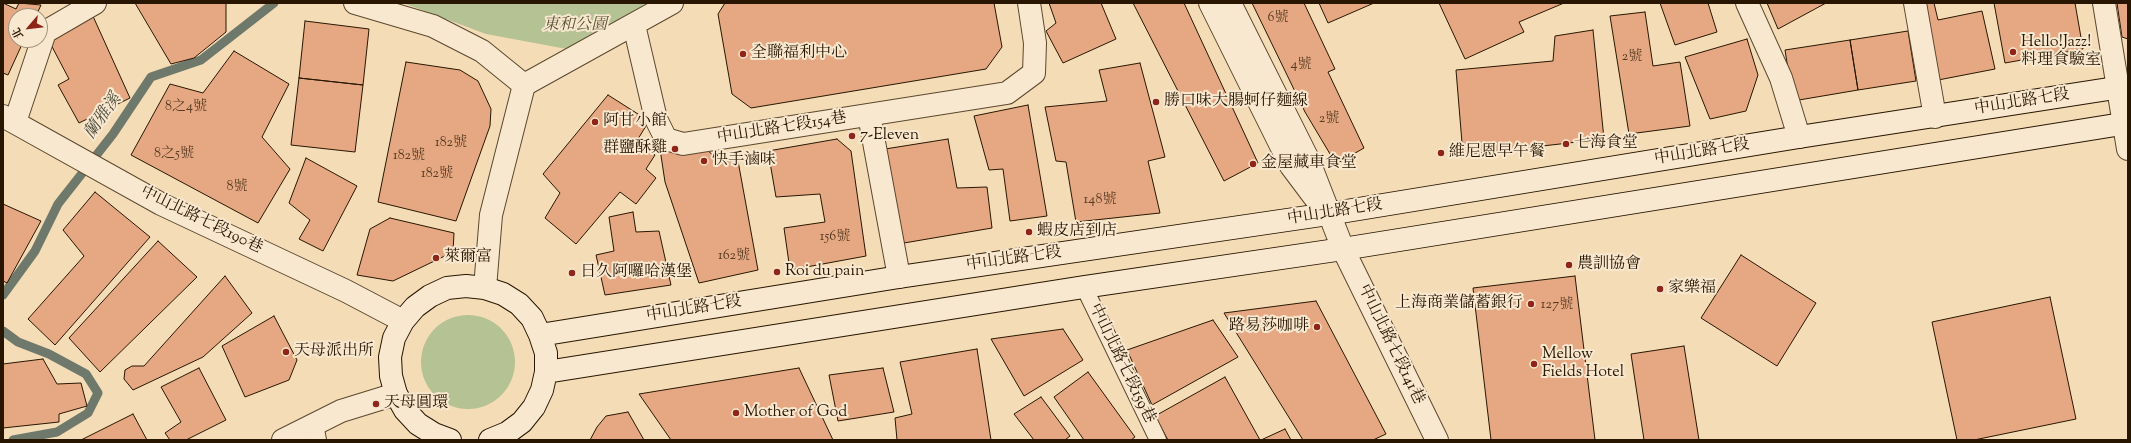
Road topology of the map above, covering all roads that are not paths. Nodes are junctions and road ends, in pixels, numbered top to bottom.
1 (95, 3) edge
2 (355, 3) edge
3 (672, 3) edge
4 (1029, 3) edge
5 (1210, 3) edge
6 (1230, 3) edge
7 (1748, 3) edge
8 (1915, 3) edge
9 (2104, 3) edge
10 (634, 25) junction
11 (524, 85) junction
12 (2123, 87) edge
13 (869, 115) junction
14 (1935, 116) junction
15 (9, 119) edge
16 (2126, 124) edge
17 (1799, 137) junction
18 (2128, 149) edge
19 (1328, 214) junction
20 (1343, 249) junction
21 (899, 277) junction
22 (1084, 287) junction
23 (485, 288) junction
24 (403, 321) junction
25 (540, 335) junction
26 (546, 372) junction
27 (396, 394) junction
28 (316, 432) edge
29 (439, 438) edge
30 (504, 438) edge
31 (284, 440) edge
32 (1158, 440) edge
33 (1437, 440) edge

1 - 15 main road
2 - 11 main road
3 - 10 main road
4 - 13 main road, 中山北路七段154巷
5 - 19 main road
6 - 19 main road
7 - 17 main road
8 - 14 main road
9 - 12 main road
10 - 11 main road
10 - 13 main road, 中山北路七段154巷
11 - 23 main road
12 - 14 main road, 中山北路七段
12 - 16 main road
13 - 21 main road
14 - 17 main road, 中山北路七段
15 - 24 main road, 中山北路七段190巷
16 - 18 main road
16 - 20 main road
17 - 19 main road, 中山北路七段
19 - 20 main road, 中山北路七段141巷
19 - 21 main road, 中山北路七段
20 - 22 main road
20 - 33 main road, 中山北路七段141巷
21 - 25 main road, 中山北路七段
22 - 26 main road
22 - 32 lane, 中山北路七段159巷
23 - 24 main road
23 - 25 main road
24 - 27 main road
25 - 26 main road
26 - 30 main road
27 - 28 main road
27 - 29 main road
28 - 31 main road

